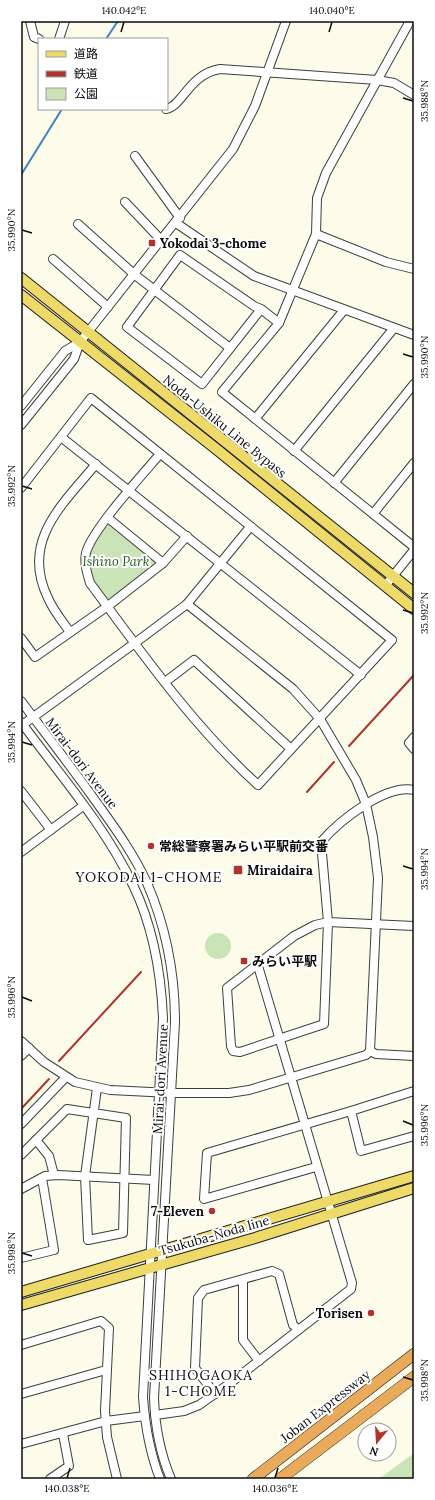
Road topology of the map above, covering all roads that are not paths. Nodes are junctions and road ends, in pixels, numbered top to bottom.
1 (30, 21) edge
2 (65, 21) edge
3 (286, 21) edge
4 (410, 21) edge
5 (59, 38) edge
6 (38, 39) edge
7 (268, 71) junction
8 (377, 80) junction
9 (414, 96) edge
10 (168, 109) edge
11 (134, 156) dead end
12 (125, 202) dead end
13 (178, 221) junction
14 (78, 224) dead end
15 (316, 234) junction
16 (162, 241) junction
17 (53, 259) dead end
18 (414, 269) edge
19 (135, 275) junction
20 (21, 278) edge
21 (155, 290) junction
22 (294, 291) junction
23 (21, 295) edge
24 (108, 308) junction
25 (261, 309) junction
26 (344, 310) junction
27 (279, 322) junction
28 (394, 328) junction
29 (88, 333) junction
30 (414, 335) edge
31 (80, 342) junction
32 (230, 348) junction
33 (414, 384) edge
34 (21, 406) edge
35 (255, 420) junction
36 (21, 425) edge
37 (61, 436) junction
38 (294, 451) junction
39 (160, 454) junction
40 (414, 463) edge
41 (96, 464) junction
42 (24, 477) edge
43 (334, 483) junction
44 (21, 488) edge
45 (130, 491) junction
46 (373, 514) junction
47 (108, 518) junction
48 (250, 527) junction
49 (187, 536) junction
50 (414, 547) edge
51 (414, 550) edge
52 (163, 563) junction
53 (220, 563) junction
54 (393, 576) junction
55 (385, 586) junction
56 (414, 593) edge
57 (187, 604) junction
58 (108, 606) junction
59 (414, 609) edge
60 (70, 632) junction
61 (21, 638) edge
62 (136, 643) junction
63 (361, 675) junction
64 (165, 682) junction
65 (21, 701) edge
66 (33, 717) junction
67 (320, 719) junction
68 (22, 724) edge
69 (414, 737) edge
70 (291, 749) junction
71 (414, 749) edge
72 (414, 790) edge
73 (21, 791) edge
74 (366, 804) junction
75 (83, 806) junction
76 (51, 830) junction
77 (21, 852) edge
78 (328, 922) junction
79 (377, 924) junction
80 (414, 926) edge
81 (258, 966) junction
82 (280, 1039) junction
83 (21, 1041) edge
84 (29, 1048) junction
85 (370, 1051) junction
86 (21, 1056) edge
87 (414, 1056) edge
88 (292, 1076) junction
89 (66, 1077) junction
90 (97, 1088) junction
91 (414, 1091) edge
92 (159, 1092) junction
93 (171, 1093) junction
94 (350, 1111) junction
95 (93, 1115) junction
96 (21, 1124) edge
97 (305, 1124) junction
98 (414, 1136) edge
99 (36, 1140) junction
100 (21, 1155) edge
101 (316, 1167) junction
102 (54, 1175) junction
103 (85, 1176) junction
104 (414, 1176) edge
105 (42, 1178) junction
106 (124, 1178) junction
107 (154, 1180) junction
108 (414, 1188) edge
109 (21, 1189) edge
110 (327, 1202) junction
111 (330, 1215) junction
112 (163, 1250) junction
113 (150, 1254) junction
114 (21, 1258) edge
115 (162, 1264) junction
116 (149, 1268) junction
117 (243, 1280) junction
118 (21, 1292) edge
119 (21, 1305) edge
120 (298, 1329) junction
121 (21, 1345) edge
122 (414, 1354) edge
123 (259, 1361) junction
124 (106, 1370) junction
125 (414, 1377) edge
126 (21, 1394) edge
127 (215, 1394) junction
128 (155, 1415) junction
129 (145, 1416) junction
130 (106, 1421) junction
131 (63, 1434) junction
132 (21, 1444) edge
133 (50, 1479) edge
134 (117, 1479) edge
135 (160, 1479) edge
136 (171, 1479) edge
137 (253, 1479) edge
138 (280, 1479) edge

1 - 6 street
2 - 5 street
3 - 7 street
4 - 8 street
7 - 8 street
7 - 10 street
7 - 13 street
8 - 9 street
8 - 15 street
11 - 13 street
12 - 16 street
13 - 16 street
13 - 22 street
14 - 19 street
15 - 18 street
15 - 22 street
16 - 19 street
17 - 24 street
19 - 21 street
19 - 24 street
20 - 29 main road, Noda-Ushiku Line Bypass
21 - 25 street
21 - 32 street
21 - 32 street
22 - 26 street
22 - 27 street
23 - 31 main road, Noda-Ushiku Line Bypass
24 - 29 street
25 - 27 street
25 - 32 street
26 - 28 street
26 - 35 street
27 - 35 street
28 - 30 street
28 - 38 street
29 - 31 street
29 - 54 main road, Noda-Ushiku Line Bypass
31 - 34 street
31 - 36 street
31 - 55 main road, Noda-Ushiku Line Bypass
33 - 43 street
35 - 38 street
37 - 39 street
37 - 41 street
37 - 42 street
38 - 43 street
39 - 45 street
39 - 48 street
40 - 46 street
41 - 45 street
41 - 60 street
42 - 44 street
43 - 46 street
45 - 47 street
45 - 49 street
46 - 50 street
47 - 52 street
47 - 58 street
48 - 53 street
48 - 63 street
49 - 52 street
49 - 53 street
51 - 54 street
52 - 58 street
53 - 57 street
53 - 63 street
54 - 55 street
54 - 56 main road, Noda-Ushiku Line Bypass
55 - 59 main road, Noda-Ushiku Line Bypass
57 - 62 street
57 - 67 street
58 - 60 street
58 - 62 street
60 - 61 street
62 - 64 street
62 - 66 street
63 - 67 street
64 - 70 street
64 - 70 street
65 - 66 street, Mirai-dori Avenue
66 - 68 street
66 - 93 street, Mirai-dori Avenue
67 - 70 street
67 - 74 street
68 - 75 street, Mirai-dori Avenue
69 - 71 street
72 - 74 street
73 - 76 street
74 - 78 street
74 - 79 street
75 - 76 street
75 - 92 street, Mirai-dori Avenue
76 - 77 street
78 - 79 street
78 - 81 street
78 - 82 street
79 - 80 street
79 - 85 street
81 - 82 street
81 - 82 street
82 - 88 street
83 - 84 street
84 - 86 street
84 - 89 street
85 - 87 street
85 - 88 street
88 - 93 street
88 - 97 street
89 - 90 street
89 - 96 street
90 - 92 street
90 - 95 street
91 - 94 street
92 - 93 street
92 - 107 street, Mirai-dori Avenue
93 - 112 street, Mirai-dori Avenue
94 - 97 street
94 - 98 street
95 - 99 street
95 - 103 street
95 - 106 street
97 - 101 street
97 - 101 street
99 - 100 street
99 - 102 street
101 - 110 street
102 - 103 street
102 - 105 street
103 - 106 street
103 - 106 street
104 - 110 main road, Tsukuba-Noda line
105 - 109 street
105 - 114 street
106 - 107 street
107 - 113 street, Mirai-dori Avenue
108 - 111 main road, Tsukuba-Noda line
110 - 111 street
110 - 112 main road, Tsukuba-Noda line
111 - 115 main road, Tsukuba-Noda line
111 - 120 street
112 - 113 main road, Tsukuba-Noda line
112 - 115 street, Mirai-dori Avenue
113 - 116 street, Mirai-dori Avenue
113 - 118 main road, Tsukuba-Noda line
115 - 116 main road, Tsukuba-Noda line
115 - 128 street, Mirai-dori Avenue
116 - 119 main road, Tsukuba-Noda line
116 - 129 street, Mirai-dori Avenue
117 - 120 street
117 - 123 street
117 - 127 street
120 - 123 street
121 - 124 street
122 - 137 highway, Joban Expressway
123 - 127 street
124 - 126 street
124 - 130 street
125 - 138 highway
127 - 128 street
128 - 136 street, Mirai-dori Avenue
129 - 130 street
129 - 135 street, Mirai-dori Avenue
130 - 131 street
130 - 134 street
131 - 132 street
131 - 133 street

